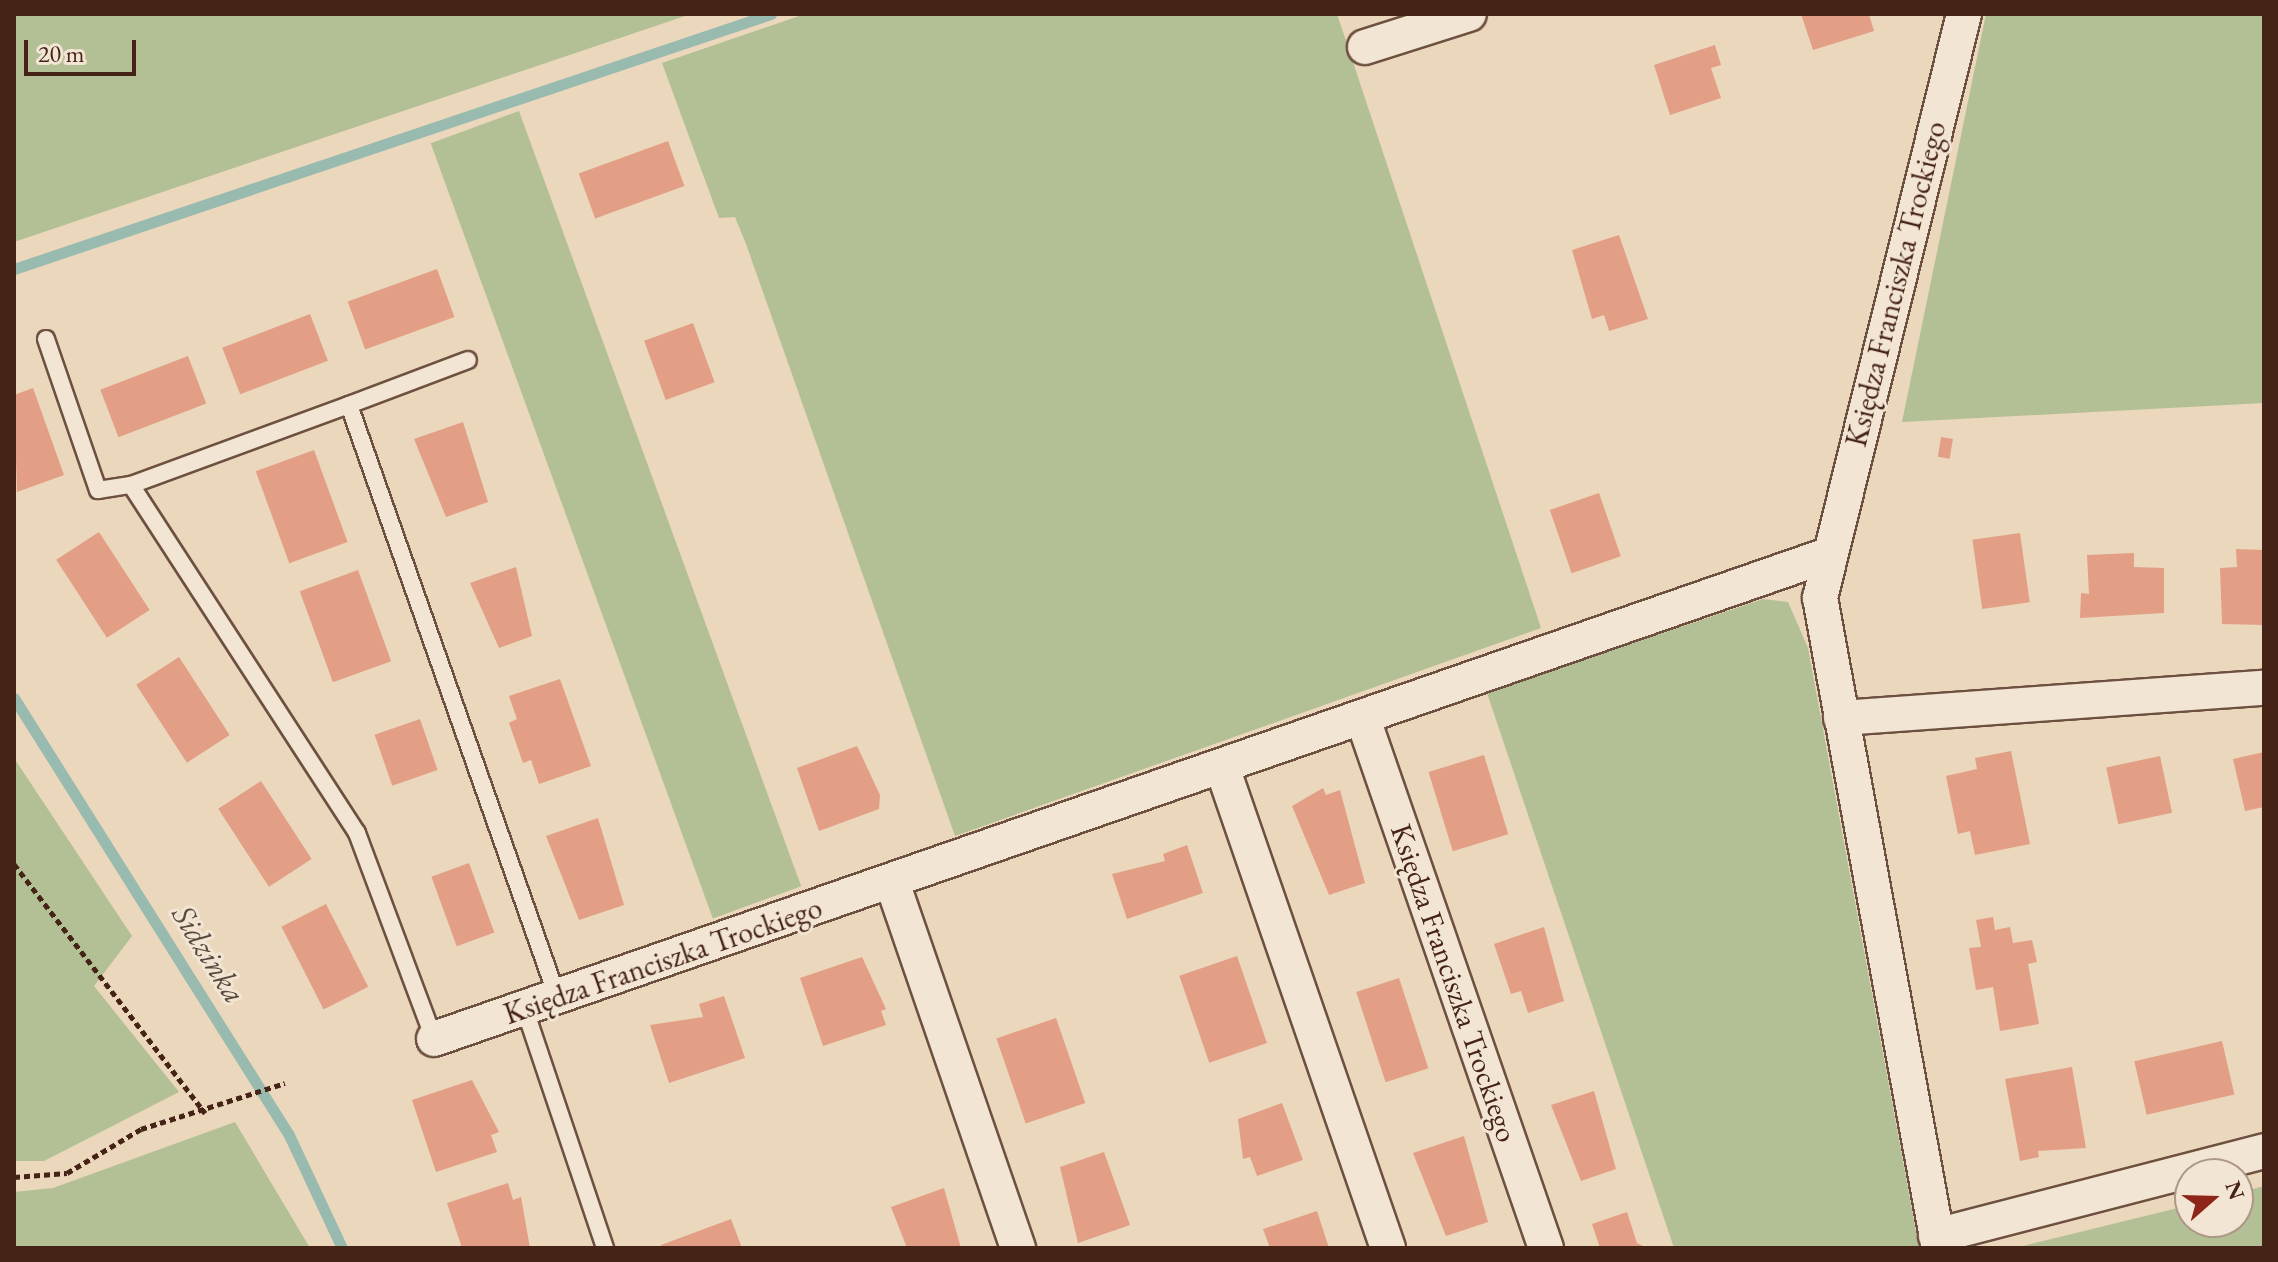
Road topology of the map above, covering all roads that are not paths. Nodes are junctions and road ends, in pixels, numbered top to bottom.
1 (1469, 14) edge
2 (1964, 14) edge
3 (1365, 47) dead end
4 (46, 339) dead end
5 (468, 360) dead end
6 (349, 405) junction
7 (131, 485) junction
8 (1828, 555) junction
9 (2264, 688) edge
10 (1841, 718) junction
11 (1363, 719) junction
12 (1222, 767) junction
13 (892, 882) junction
14 (558, 999) junction
15 (525, 1010) junction
16 (434, 1039) joint
17 (2264, 1151) edge
18 (1938, 1242) edge
19 (605, 1248) edge
20 (1018, 1248) edge
21 (1388, 1248) edge
22 (1546, 1248) edge

1 - 3 street
2 - 8 street, Księdza Franciszka Trockiego
4 - 7 lane
5 - 6 lane
6 - 7 lane
6 - 14 lane
7 - 16 lane
8 - 10 street, Księdza Franciszka Trockiego
8 - 11 street, Księdza Franciszka Trockiego
9 - 10 street
10 - 18 street, Księdza Franciszka Trockiego
11 - 12 street, Księdza Franciszka Trockiego
11 - 22 street, Księdza Franciszka Trockiego
12 - 13 street, Księdza Franciszka Trockiego
12 - 21 street
13 - 14 street, Księdza Franciszka Trockiego
13 - 20 street
14 - 15 street, Księdza Franciszka Trockiego
15 - 16 street, Księdza Franciszka Trockiego
15 - 19 lane
17 - 18 street, Księdza Franciszka Trockiego

